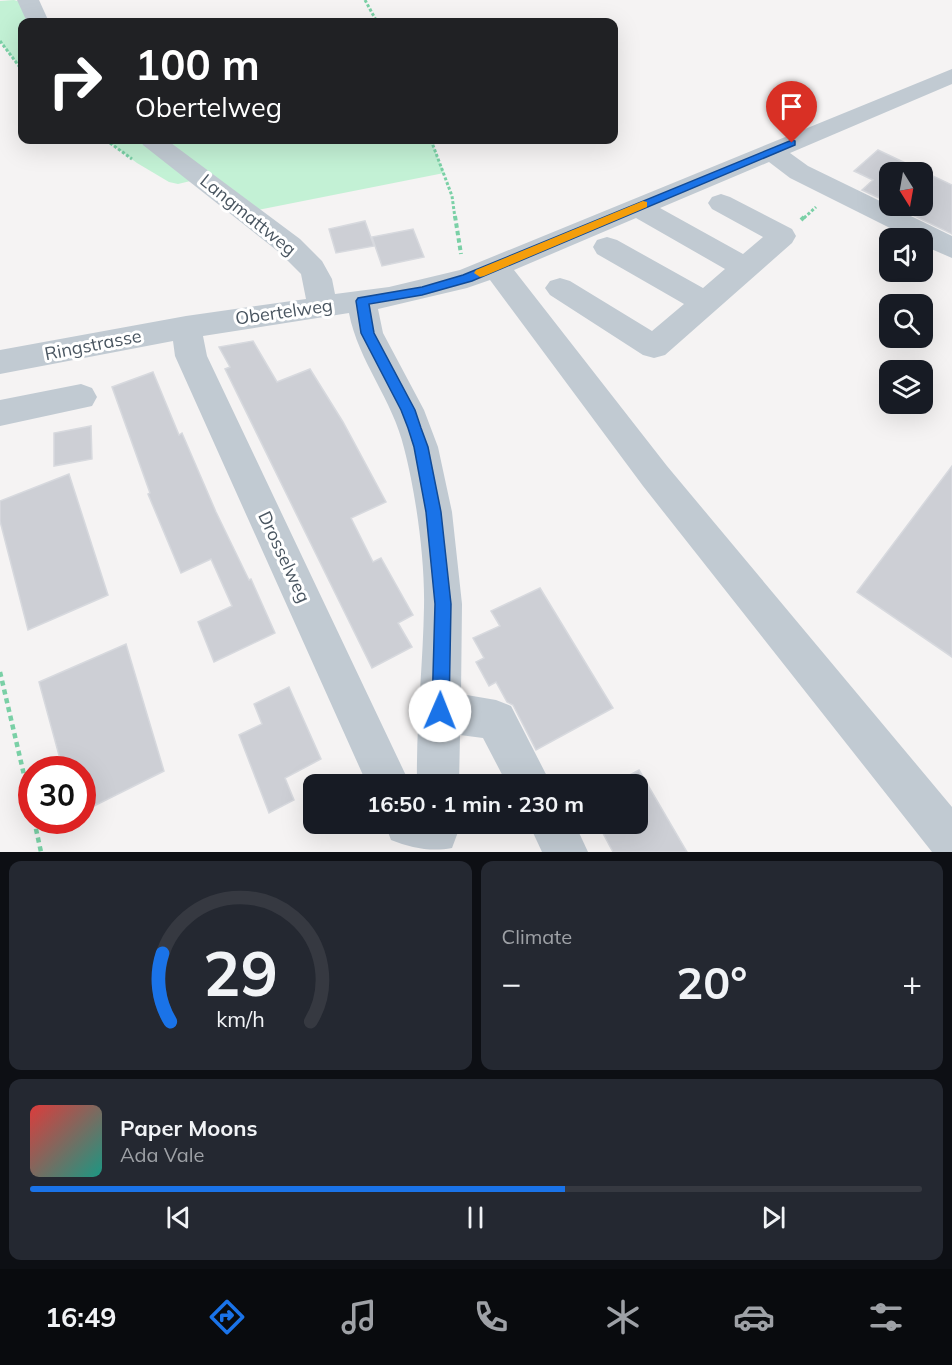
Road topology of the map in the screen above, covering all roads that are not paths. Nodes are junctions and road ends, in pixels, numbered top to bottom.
1 (952, 76) edge
2 (157, 144) edge
3 (772, 152) junction
4 (721, 203) dead end
5 (638, 207) junction
6 (607, 247) dead end
7 (952, 248) edge
8 (746, 268) junction
9 (482, 272) junction
10 (560, 288) dead end
11 (362, 301) junction
12 (705, 303) junction
13 (322, 306) junction
14 (186, 327) junction
15 (0, 362) edge
16 (81, 397) dead end
17 (0, 413) edge
18 (440, 711) junction
19 (384, 774) edge
20 (438, 774) edge
21 (525, 774) edge
22 (556, 834) edge
23 (952, 842) edge
24 (566, 852) edge

1 - 3 street, Obertelweg
2 - 13 street, Langmattweg
3 - 5 street, Obertelweg
3 - 7 street
4 - 8 street
5 - 8 street
5 - 9 street, Obertelweg
6 - 12 street
8 - 12 street
9 - 11 street, Obertelweg
9 - 23 street
10 - 12 street
11 - 13 street, Obertelweg
11 - 18 street
13 - 14 street, Obertelweg
14 - 15 street, Ringstrasse
14 - 19 street, Drosselweg
16 - 17 street
18 - 20 street
18 - 21 street
22 - 24 street

